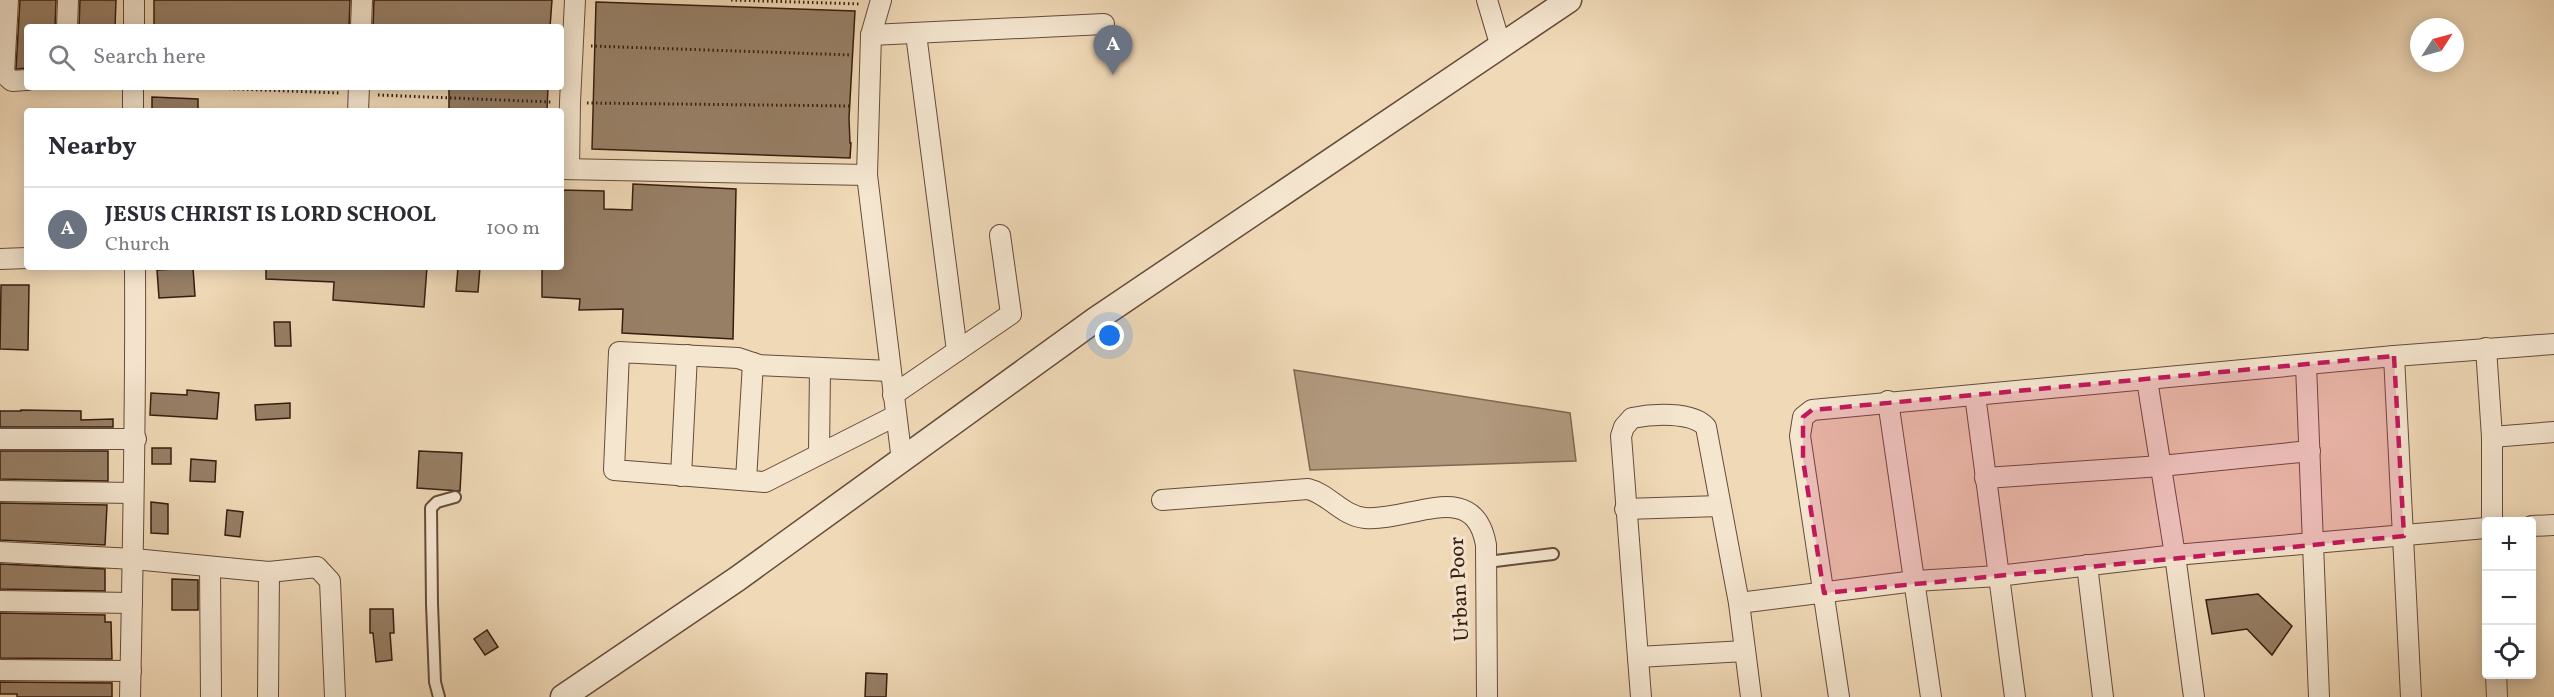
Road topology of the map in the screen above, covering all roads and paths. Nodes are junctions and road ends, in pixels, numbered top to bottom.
1 (8, 0) edge
2 (69, 0) edge
3 (134, 0) edge
4 (362, 0) edge
5 (575, 0) edge
6 (730, 0) edge
7 (1487, 0) edge
8 (1569, 0) edge
9 (881, 2) edge
10 (67, 24) edge
11 (134, 24) edge
12 (361, 24) edge
13 (1104, 24) dead end
14 (916, 34) junction
15 (871, 35) junction
16 (573, 46) junction
17 (1501, 47) junction
18 (872, 56) junction
19 (24, 80) edge
20 (133, 90) edge
21 (236, 90) edge
22 (359, 97) edge
23 (570, 102) junction
24 (868, 106) junction
25 (133, 108) edge
26 (565, 169) edge
27 (867, 175) junction
28 (1000, 235) dead end
29 (24, 258) edge
30 (0, 259) edge
31 (135, 270) edge
32 (2554, 344) edge
33 (2486, 348) junction
34 (957, 351) junction
35 (687, 355) junction
36 (2394, 356) junction
37 (753, 363) junction
38 (2306, 365) junction
39 (820, 368) junction
40 (890, 371) junction
41 (2146, 380) junction
42 (893, 395) junction
43 (1975, 395) junction
44 (1888, 401) junction
45 (896, 416) junction
46 (2554, 432) edge
47 (2492, 437) junction
48 (0, 439) edge
49 (135, 439) junction
50 (2310, 451) junction
51 (819, 453) junction
52 (902, 461) junction
53 (2161, 466) junction
54 (681, 476) junction
55 (1985, 478) junction
56 (747, 480) junction
57 (0, 491) edge
58 (133, 493) junction
59 (455, 497) dead end
60 (1162, 500) dead end
61 (1720, 506) junction
62 (1625, 508) junction
63 (2492, 517) edge
64 (2554, 525) edge
65 (2536, 526) edge
66 (2482, 528) edge
67 (2404, 536) junction
68 (2314, 543) junction
69 (0, 552) edge
70 (1552, 554) dead end
71 (2175, 555) junction
72 (134, 559) junction
73 (1487, 562) junction
74 (2087, 565) junction
75 (210, 567) junction
76 (269, 572) junction
77 (1998, 576) junction
78 (1915, 581) junction
79 (1824, 593) junction
80 (0, 601) edge
81 (132, 603) junction
82 (1739, 603) junction
83 (1745, 651) junction
84 (1638, 657) junction
85 (0, 670) edge
86 (131, 671) junction
87 (2496, 679) edge
88 (569, 695) edge
89 (130, 697) edge
90 (212, 697) edge
91 (268, 697) edge
92 (334, 697) edge
93 (439, 697) edge
94 (1487, 697) edge
95 (1641, 697) edge
96 (1751, 697) edge
97 (1839, 697) edge
98 (1930, 697) edge
99 (2015, 697) edge
100 (2103, 697) edge
101 (2194, 697) edge
102 (2319, 697) edge
103 (2411, 697) edge
104 (2497, 697) edge

1 - 19 street
2 - 10 street
3 - 11 street
4 - 12 street
5 - 16 street
6 - 9 path
7 - 17 street
8 - 17 street
9 - 15 street
13 - 14 street
14 - 15 street
14 - 34 street
15 - 18 street
16 - 18 path
16 - 23 street
17 - 52 street
18 - 24 street
20 - 25 street
21 - 22 path
22 - 23 path
23 - 24 path
23 - 26 street
24 - 27 street
26 - 27 street
27 - 40 street
28 - 34 street
29 - 30 street
31 - 49 street
32 - 33 street
33 - 36 street
33 - 47 street
34 - 42 street
35 - 37 street
35 - 54 street
35 - 54 street
36 - 38 street
36 - 67 street
37 - 39 street
37 - 56 street
38 - 41 street
38 - 50 street
39 - 40 street
39 - 51 street
40 - 42 street
41 - 43 street
41 - 53 street
42 - 45 street
43 - 44 street
43 - 55 street
44 - 78 street
44 - 79 street
45 - 51 street
45 - 52 street
46 - 47 street
47 - 63 street
48 - 49 street
49 - 58 street
50 - 53 street
50 - 68 street
51 - 56 street
52 - 88 street
53 - 55 street
53 - 71 street
54 - 56 street
55 - 77 street
57 - 58 street
58 - 72 street
59 - 93 lane
60 - 73 street, Urban Poor
61 - 62 street
61 - 62 street
61 - 82 street
62 - 84 street
64 - 65 street
66 - 67 street
67 - 68 street
67 - 103 street
68 - 71 street
68 - 102 street
69 - 72 street
70 - 73 lane
71 - 74 street
71 - 101 street
72 - 75 street
72 - 81 street
73 - 94 street, Urban Poor
74 - 77 street
74 - 100 street
75 - 76 street
75 - 90 street
76 - 91 street
76 - 92 street
77 - 78 street
77 - 99 street
78 - 79 street
78 - 98 street
79 - 82 street
79 - 97 street
80 - 81 street
81 - 86 street
82 - 83 street
83 - 84 street
83 - 96 street
84 - 95 street
85 - 86 street
86 - 89 street
87 - 104 street

